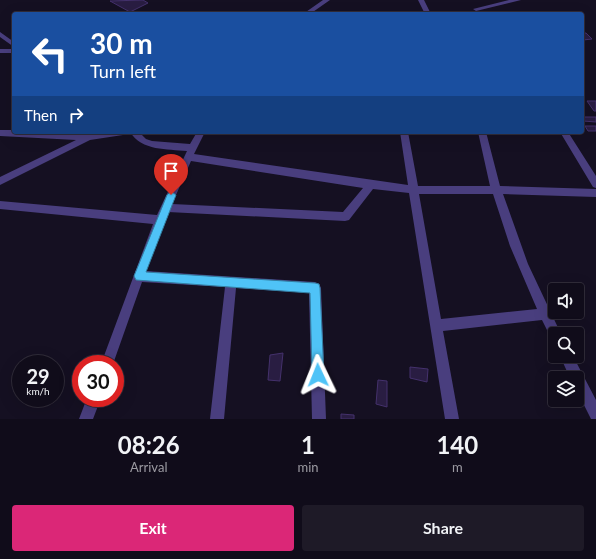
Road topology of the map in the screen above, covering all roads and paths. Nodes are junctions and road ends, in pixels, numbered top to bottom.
1 (327, 0) edge
2 (421, 0) edge
3 (518, 0) edge
4 (476, 9) edge
5 (309, 12) edge
6 (427, 12) edge
7 (0, 34) edge
8 (12, 43) edge
9 (0, 51) edge
10 (12, 51) edge
11 (0, 133) edge
12 (12, 134) edge
13 (22, 134) edge
14 (109, 134) edge
15 (135, 134) edge
16 (200, 134) edge
17 (404, 134) edge
18 (482, 134) edge
19 (565, 134) edge
20 (89, 137) junction
21 (190, 152) junction
22 (0, 181) edge
23 (596, 184) edge
24 (371, 185) junction
25 (413, 189) junction
26 (496, 190) junction
27 (596, 193) edge
28 (0, 205) edge
29 (166, 208) junction
30 (160, 220) junction
31 (139, 276) junction
32 (231, 282) junction
33 (545, 314) junction
34 (436, 326) junction
35 (552, 327) edge
36 (110, 355) edge
37 (570, 363) edge
38 (91, 407) edge
39 (596, 414) edge
40 (86, 419) edge
41 (217, 419) edge
42 (319, 419) edge
43 (452, 419) edge

1 - 5 street
2 - 6 street
3 - 4 street
7 - 8 street
9 - 10 street
11 - 12 street
13 - 20 street
14 - 20 street
15 - 21 street
16 - 21 street
17 - 25 street
18 - 26 street
19 - 23 street
20 - 22 street
21 - 24 street
21 - 29 street
24 - 25 street
24 - 29 street
25 - 26 street
25 - 34 street
26 - 27 street
26 - 33 street
28 - 30 street
29 - 30 street
30 - 31 street
31 - 32 street
31 - 36 street
32 - 41 street
32 - 42 street
33 - 34 street
33 - 35 street
34 - 43 street
37 - 39 street
38 - 40 street

